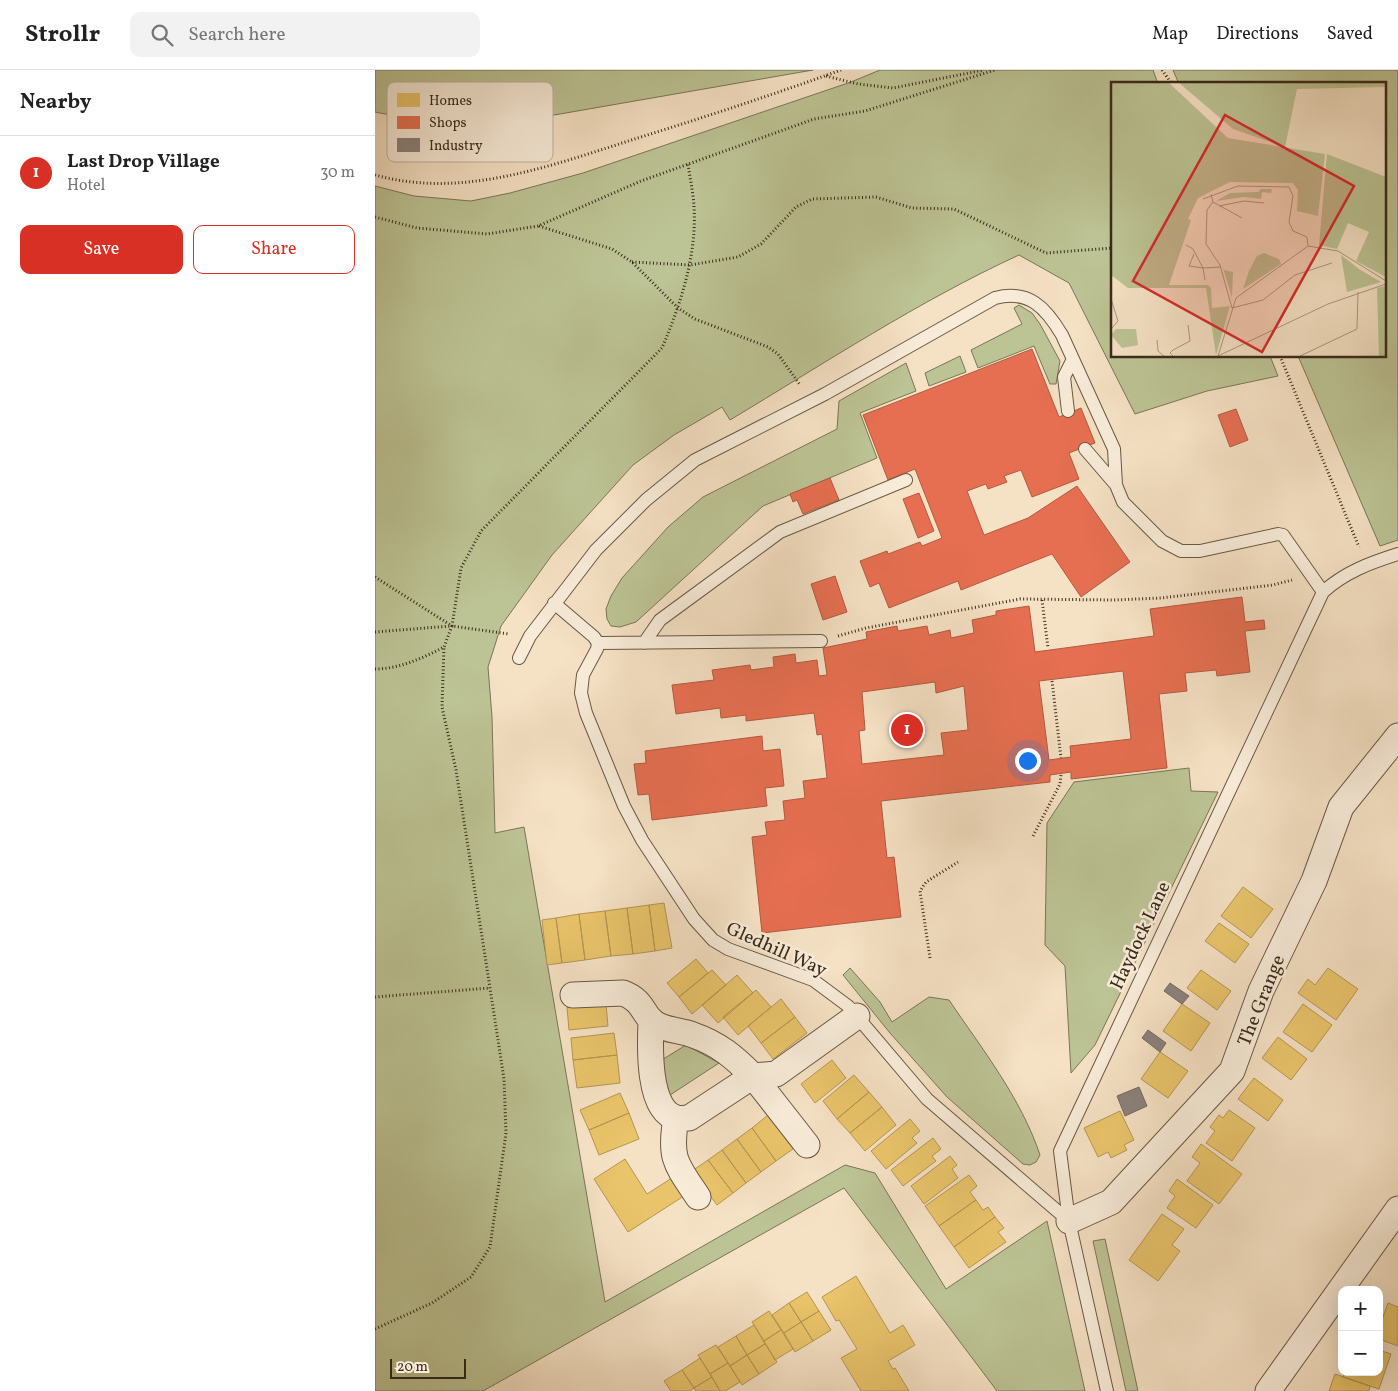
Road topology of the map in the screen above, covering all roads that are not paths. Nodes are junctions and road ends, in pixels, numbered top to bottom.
1 (1073, 359) junction
2 (1068, 411) dead end
3 (1085, 449) dead end
4 (906, 480) dead end
5 (1116, 485) junction
6 (1398, 554) edge
7 (1323, 592) junction
8 (554, 603) junction
9 (821, 641) road end
10 (598, 643) junction
11 (644, 643) junction
12 (519, 658) dead end
13 (1398, 736) edge
14 (573, 995) dead end
15 (857, 1016) junction
16 (651, 1021) junction
17 (753, 1076) junction
18 (676, 1118) junction
19 (807, 1145) dead end
20 (698, 1197) dead end
21 (1398, 1210) edge
22 (1069, 1220) junction
23 (1107, 1391) edge
24 (1267, 1391) edge

1 - 2 lane
1 - 5 lane
1 - 8 lane
3 - 5 lane
4 - 11 lane
5 - 7 lane
6 - 7 lane, Haydock Lane
7 - 22 lane, Haydock Lane
8 - 10 lane
8 - 12 lane
9 - 11 lane
10 - 11 lane
10 - 15 lane, Gledhill Way
13 - 22 street, The Grange
14 - 16 street
15 - 17 street
15 - 22 lane, Gledhill Way
16 - 17 street
16 - 18 street
17 - 18 street
17 - 19 street
18 - 20 street
21 - 24 street
22 - 23 lane, Haydock Lane

